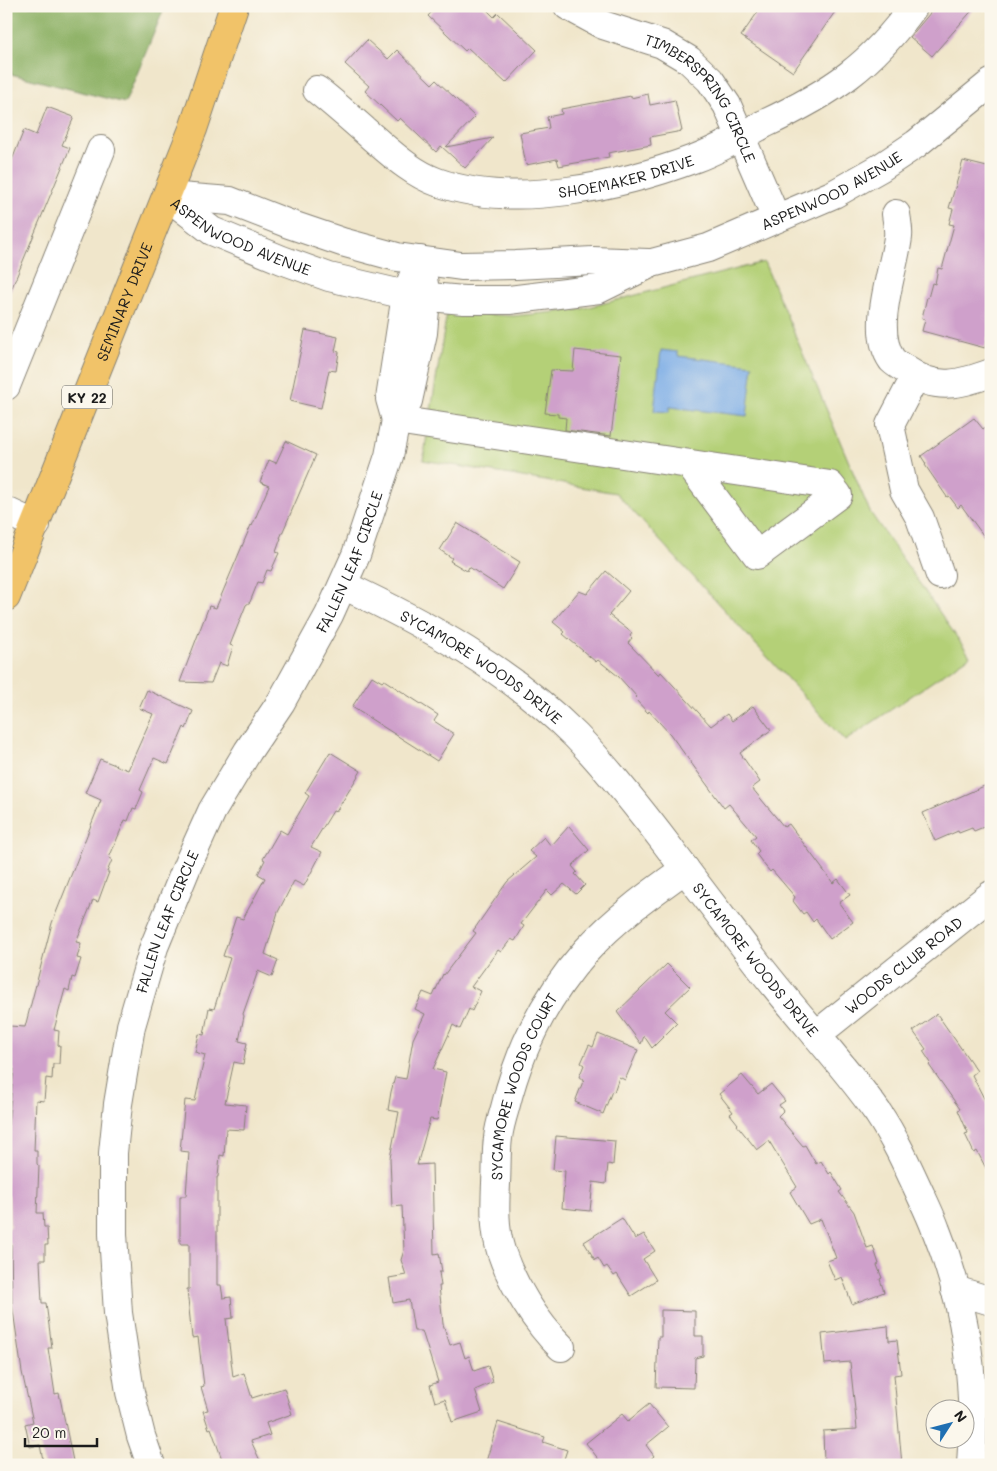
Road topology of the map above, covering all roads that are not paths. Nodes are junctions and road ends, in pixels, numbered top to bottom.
1 (234, 6) edge
2 (914, 6) edge
3 (580, 10) edge
4 (991, 84) edge
5 (317, 90) dead end
6 (740, 136) junction
7 (102, 150) dead end
8 (167, 196) junction
9 (896, 214) dead end
10 (776, 218) junction
11 (420, 260) junction
12 (652, 263) junction
13 (416, 296) junction
14 (991, 373) edge
15 (915, 377) junction
16 (6, 386) edge
17 (396, 420) junction
18 (690, 464) junction
19 (6, 510) edge
20 (36, 525) junction
21 (940, 575) dead end
22 (343, 585) junction
23 (6, 597) edge
24 (685, 869) junction
25 (991, 895) edge
26 (816, 1035) junction
27 (955, 1290) junction
28 (991, 1301) edge
29 (561, 1347) dead end
30 (981, 1393) edge
31 (151, 1465) edge
32 (971, 1465) edge

1 - 8 main road, SEMINARY DRIVE / KY 22
2 - 6 street, SHOEMAKER DRIVE
3 - 6 street, TIMBERSPRING CIRCLE
4 - 10 street, ASPENWOOD AVENUE
5 - 6 street, SHOEMAKER DRIVE
6 - 10 street, TIMBERSPRING CIRCLE
7 - 16 street
8 - 11 street, ASPENWOOD AVENUE
8 - 13 street, ASPENWOOD AVENUE
8 - 20 main road, SEMINARY DRIVE / KY 22
9 - 15 street
10 - 12 street, ASPENWOOD AVENUE
11 - 12 street, ASPENWOOD AVENUE
11 - 13 street, FALLEN LEAF CIRCLE
12 - 13 street, ASPENWOOD AVENUE
13 - 17 street, FALLEN LEAF CIRCLE
14 - 15 street
15 - 21 street
17 - 18 street
17 - 22 street, FALLEN LEAF CIRCLE
18 - 18 street
19 - 20 street
20 - 23 main road, SEMINARY DRIVE / KY 22
22 - 24 street, SYCAMORE WOODS DRIVE
22 - 31 street, FALLEN LEAF CIRCLE
24 - 26 street, SYCAMORE WOODS DRIVE
24 - 29 street, SYCAMORE WOODS COURT
25 - 26 street, WOODS CLUB ROAD
26 - 27 street, SYCAMORE WOODS DRIVE
27 - 28 street
27 - 30 street, SYCAMORE WOODS DRIVE
30 - 32 street, SYCAMORE WOODS DRIVE

